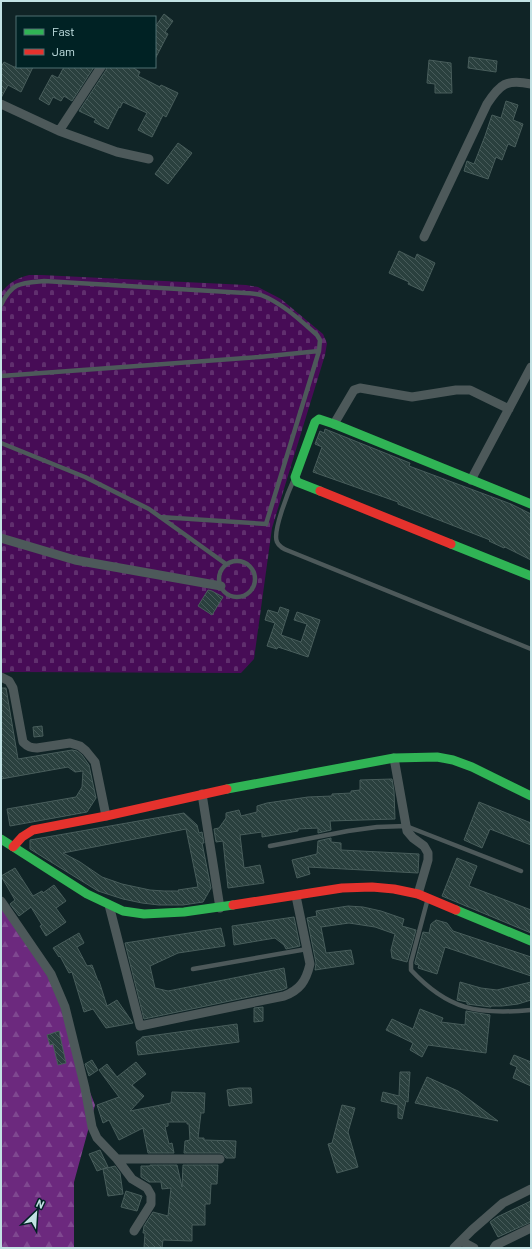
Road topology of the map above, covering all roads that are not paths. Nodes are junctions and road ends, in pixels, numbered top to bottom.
1 (100, 68) edge
2 (531, 84) edge
3 (1, 104) edge
4 (59, 131) junction
5 (149, 159) dead end
6 (424, 237) dead end
7 (1, 305) edge
8 (320, 351) junction
9 (531, 367) edge
10 (1, 376) edge
11 (509, 409) junction
12 (334, 424) junction
13 (1, 443) edge
14 (295, 477) junction
15 (471, 480) junction
16 (531, 504) edge
17 (160, 517) junction
18 (1, 538) edge
19 (226, 564) junction
20 (531, 576) edge
21 (221, 586) junction
22 (531, 649) edge
23 (1, 677) edge
24 (394, 758) junction
25 (202, 794) junction
26 (531, 796) edge
27 (106, 816) junction
28 (406, 826) junction
29 (1, 840) edge
30 (270, 846) dead end
31 (12, 847) junction
32 (521, 871) dead end
33 (418, 894) junction
34 (296, 896) junction
35 (428, 898) junction
36 (1, 901) edge
37 (109, 905) junction
38 (220, 908) junction
39 (531, 941) edge
40 (307, 949) junction
41 (193, 968) dead end
42 (531, 1010) edge
43 (117, 1159) junction
44 (220, 1159) dead end
45 (531, 1189) edge
46 (531, 1228) edge
47 (134, 1231) dead end
48 (461, 1241) junction
49 (454, 1248) edge
50 (474, 1248) edge
51 (494, 1248) edge

1 - 4 street
2 - 6 street
3 - 4 street
4 - 5 street
7 - 8 lane
8 - 10 lane
8 - 17 lane
9 - 11 street
11 - 12 street
11 - 15 street
12 - 14 street
12 - 15 street
13 - 17 lane
14 - 20 street
14 - 22 lane
15 - 16 street
17 - 19 lane
18 - 21 street
19 - 21 lane
19 - 21 lane
23 - 27 street
24 - 25 street
24 - 26 street
24 - 28 street
25 - 27 street
25 - 38 street
27 - 31 street
28 - 30 lane
28 - 32 lane
28 - 33 street
29 - 31 street
31 - 37 street
33 - 34 street
33 - 35 street
34 - 38 street
34 - 40 street
35 - 39 street
35 - 42 lane
36 - 43 street
37 - 38 street
37 - 40 street
40 - 41 lane
43 - 44 street
43 - 47 street
45 - 48 street
46 - 51 street
48 - 49 street
48 - 50 street

